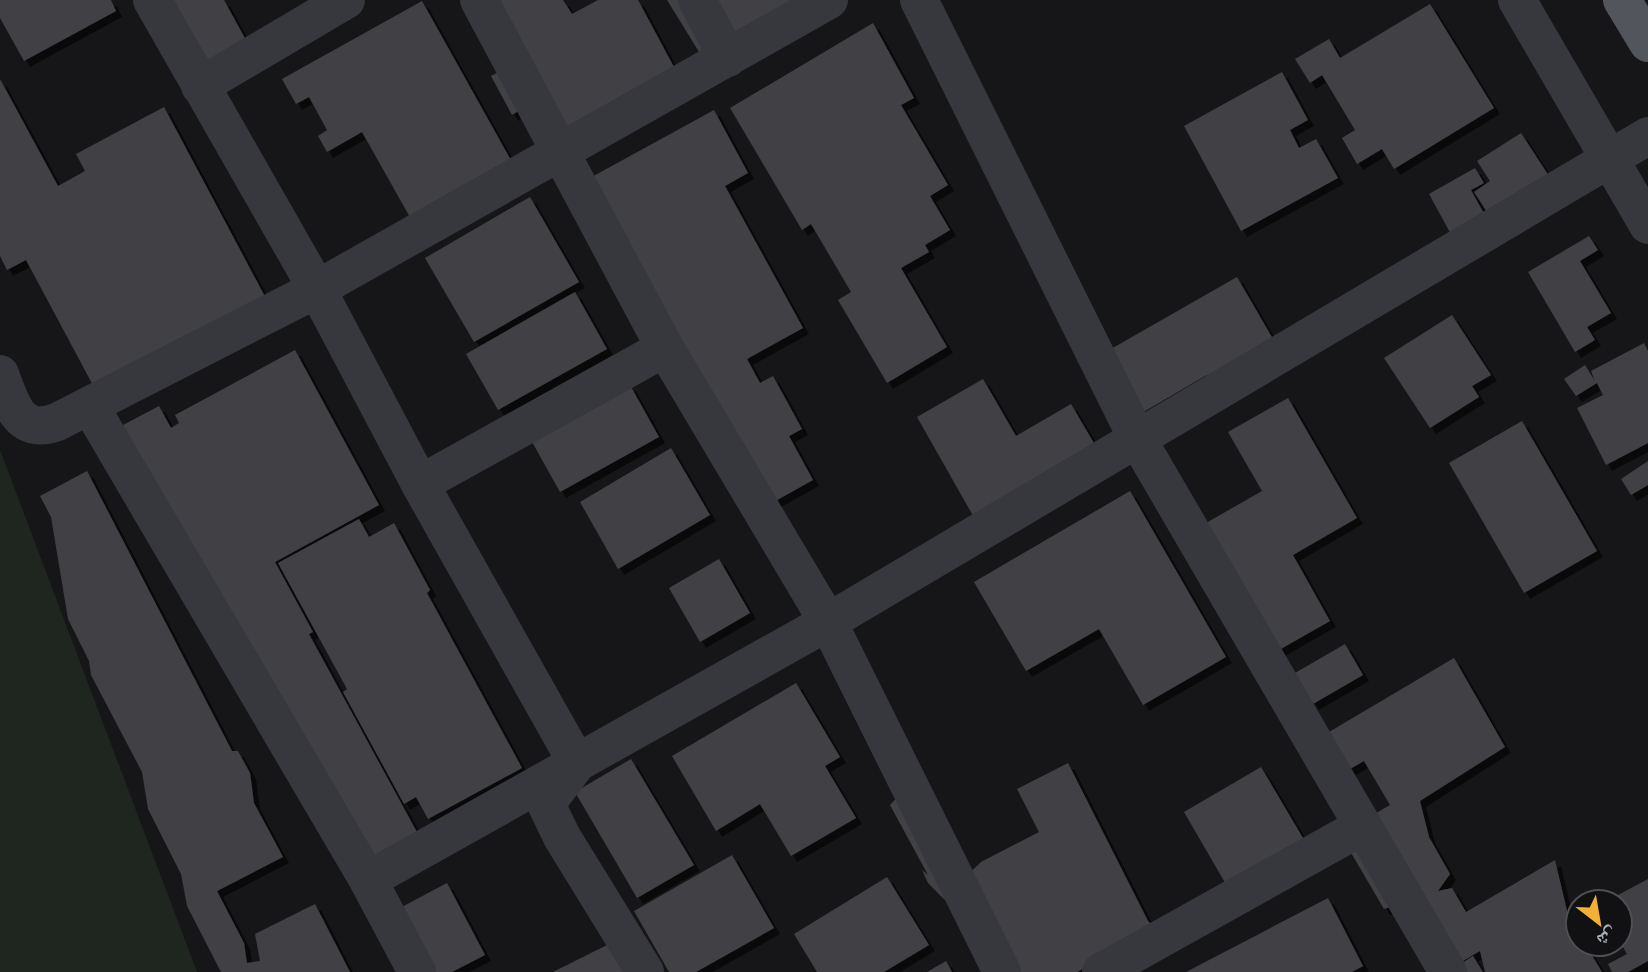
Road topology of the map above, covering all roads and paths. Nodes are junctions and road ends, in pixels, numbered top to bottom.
1 (152, 0) edge
2 (346, 0) edge
3 (479, 0) edge
4 (697, 0) edge
5 (829, 0) edge
6 (919, 0) edge
7 (1517, 0) edge
8 (1622, 0) edge
9 (1648, 43) edge
10 (728, 58) junction
11 (200, 86) junction
12 (1648, 136) edge
13 (558, 151) junction
14 (1610, 160) junction
15 (1648, 225) edge
16 (317, 289) junction
17 (665, 348) junction
18 (0, 374) edge
19 (90, 406) junction
20 (1138, 440) junction
21 (420, 484) junction
22 (828, 622) junction
23 (576, 762) junction
24 (1363, 825) junction
25 (368, 880) junction
26 (409, 969) edge
27 (645, 972) edge
28 (1002, 972) edge
29 (1101, 972) edge
30 (1448, 972) edge

1 - 11 street
2 - 11 street
3 - 13 street
4 - 10 street
5 - 10 street
6 - 20 street
7 - 14 street
8 - 9 main road
10 - 13 street
11 - 16 street
12 - 14 street
13 - 16 street
13 - 17 street
14 - 15 street
14 - 20 street
16 - 19 street
16 - 21 street
17 - 21 street
17 - 22 street
18 - 19 street
19 - 25 street
20 - 22 street
20 - 24 street
21 - 23 street
22 - 23 street
22 - 28 street
23 - 25 street
23 - 27 street
24 - 29 street
24 - 30 street
25 - 26 street

